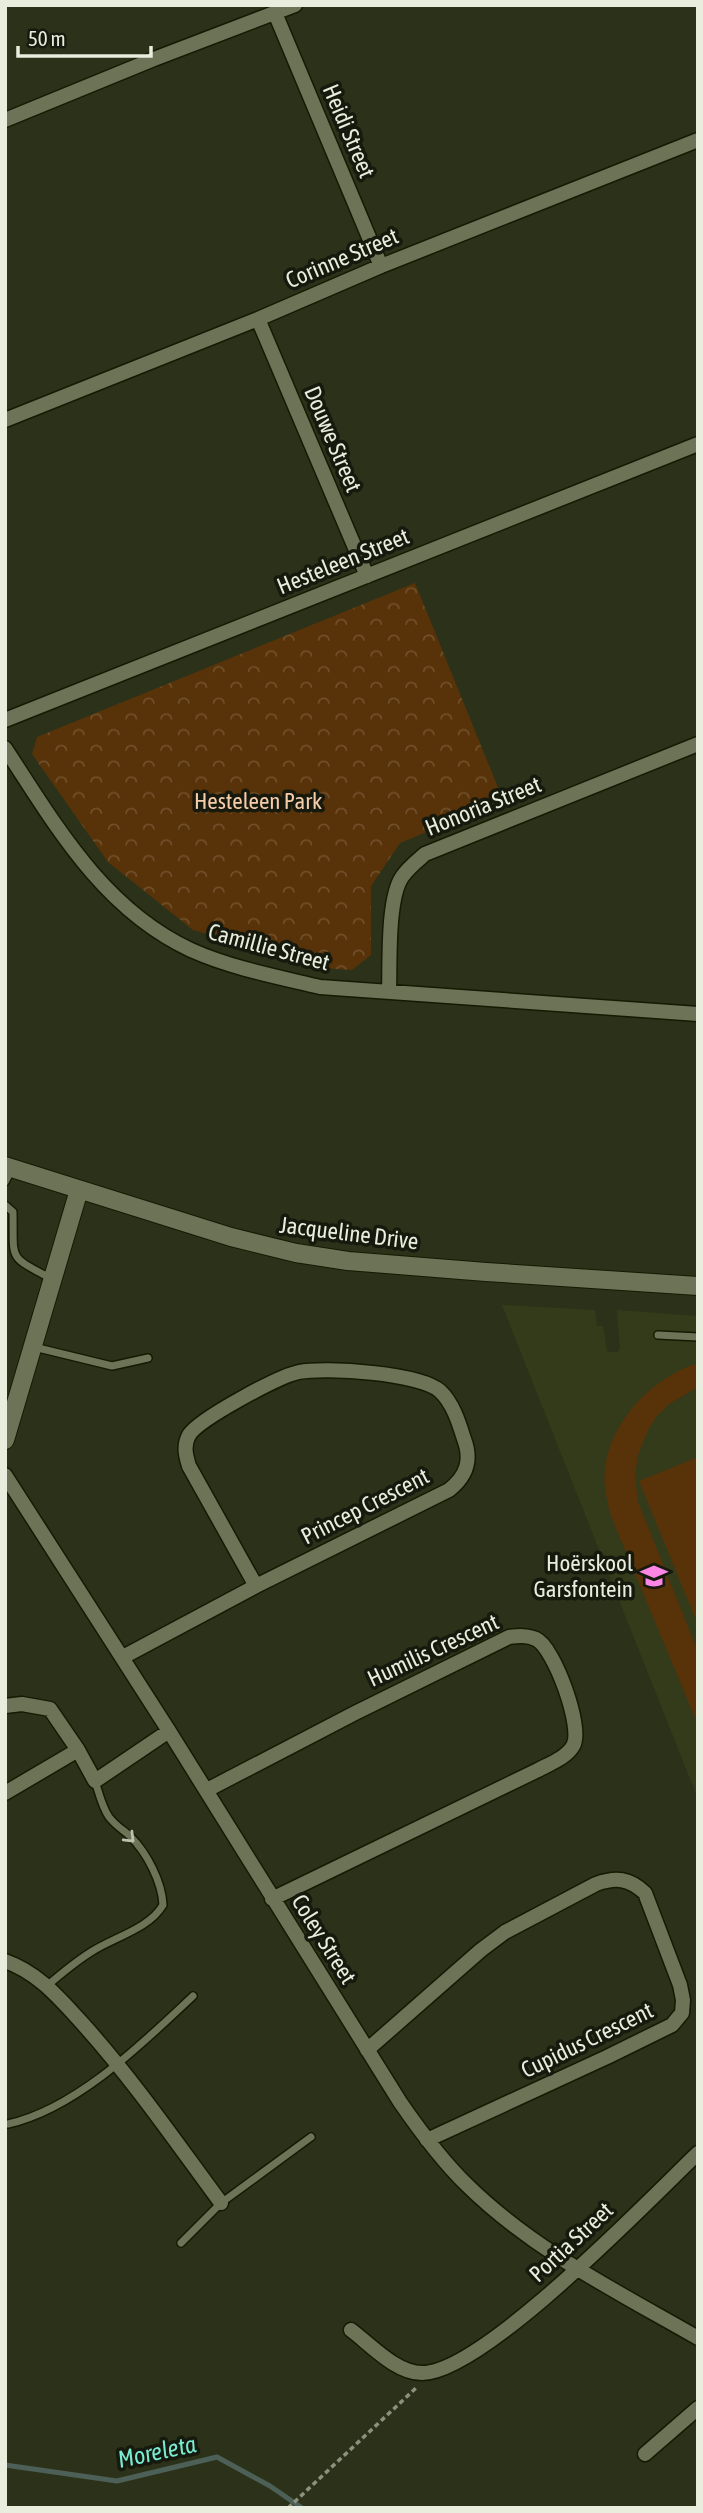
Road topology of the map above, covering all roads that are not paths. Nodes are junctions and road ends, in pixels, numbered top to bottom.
1 (295, 5) edge
2 (275, 13) junction
3 (5, 121) edge
4 (698, 139) edge
5 (381, 266) junction
6 (258, 319) junction
7 (5, 420) edge
8 (698, 444) edge
9 (367, 576) junction
10 (5, 720) edge
11 (698, 744) edge
12 (5, 748) edge
13 (389, 992) junction
14 (698, 1014) edge
15 (8, 1172) edge
16 (79, 1190) junction
17 (5, 1205) edge
18 (53, 1279) junction
19 (698, 1286) edge
20 (658, 1335) dead end
21 (698, 1337) edge
22 (34, 1347) junction
23 (148, 1358) dead end
24 (5, 1440) edge
25 (5, 1475) edge
26 (256, 1586) junction
27 (123, 1657) junction
28 (5, 1706) edge
29 (169, 1731) junction
30 (78, 1750) junction
31 (94, 1781) junction
32 (207, 1790) junction
33 (5, 1793) edge
34 (272, 1899) junction
35 (5, 1961) edge
36 (48, 1986) junction
37 (194, 1996) dead end
38 (367, 2050) junction
39 (118, 2063) junction
40 (8, 2124) dead end
41 (311, 2137) dead end
42 (427, 2140) junction
43 (698, 2153) edge
44 (221, 2203) junction
45 (181, 2243) dead end
46 (577, 2269) junction
47 (351, 2330) dead end
48 (698, 2338) edge
49 (698, 2408) edge
50 (645, 2454) dead end

1 - 2 street
2 - 3 street
2 - 5 street, Heidi Street
4 - 5 street, Corinne Street
5 - 6 street, Corinne Street
6 - 7 street, Corinne Street
6 - 9 street, Douwe Street
8 - 9 street, Hesteleen Street
9 - 10 street, Hesteleen Street
11 - 13 street, Honoria Street
12 - 13 street, Camillie Street
13 - 14 street, Camillie Street
15 - 16 street, Jacqueline Drive
16 - 18 street
16 - 19 street, Jacqueline Drive
17 - 18 lane
18 - 22 street
20 - 21 lane
22 - 23 lane
22 - 24 street
25 - 27 street, Coley Street
26 - 26 street, Princep Crescent
26 - 27 street, Princep Crescent
27 - 29 street, Coley Street
28 - 30 street
29 - 31 street
29 - 32 street, Coley Street
30 - 31 street
30 - 33 street
31 -> 36 lane
32 - 34 street, Coley Street
32 - 34 street, Humilis Crescent
34 - 38 street, Coley Street
35 - 36 street
36 - 39 street
37 - 39 lane
38 - 42 street, Coley Street
38 - 42 street, Cupidus Crescent
39 - 40 lane
39 - 44 street
41 - 44 lane
42 - 46 street, Coley Street
43 - 46 street, Portia Street
44 - 45 lane
46 - 47 street, Portia Street
46 - 48 street, Coley Street
49 - 50 street

